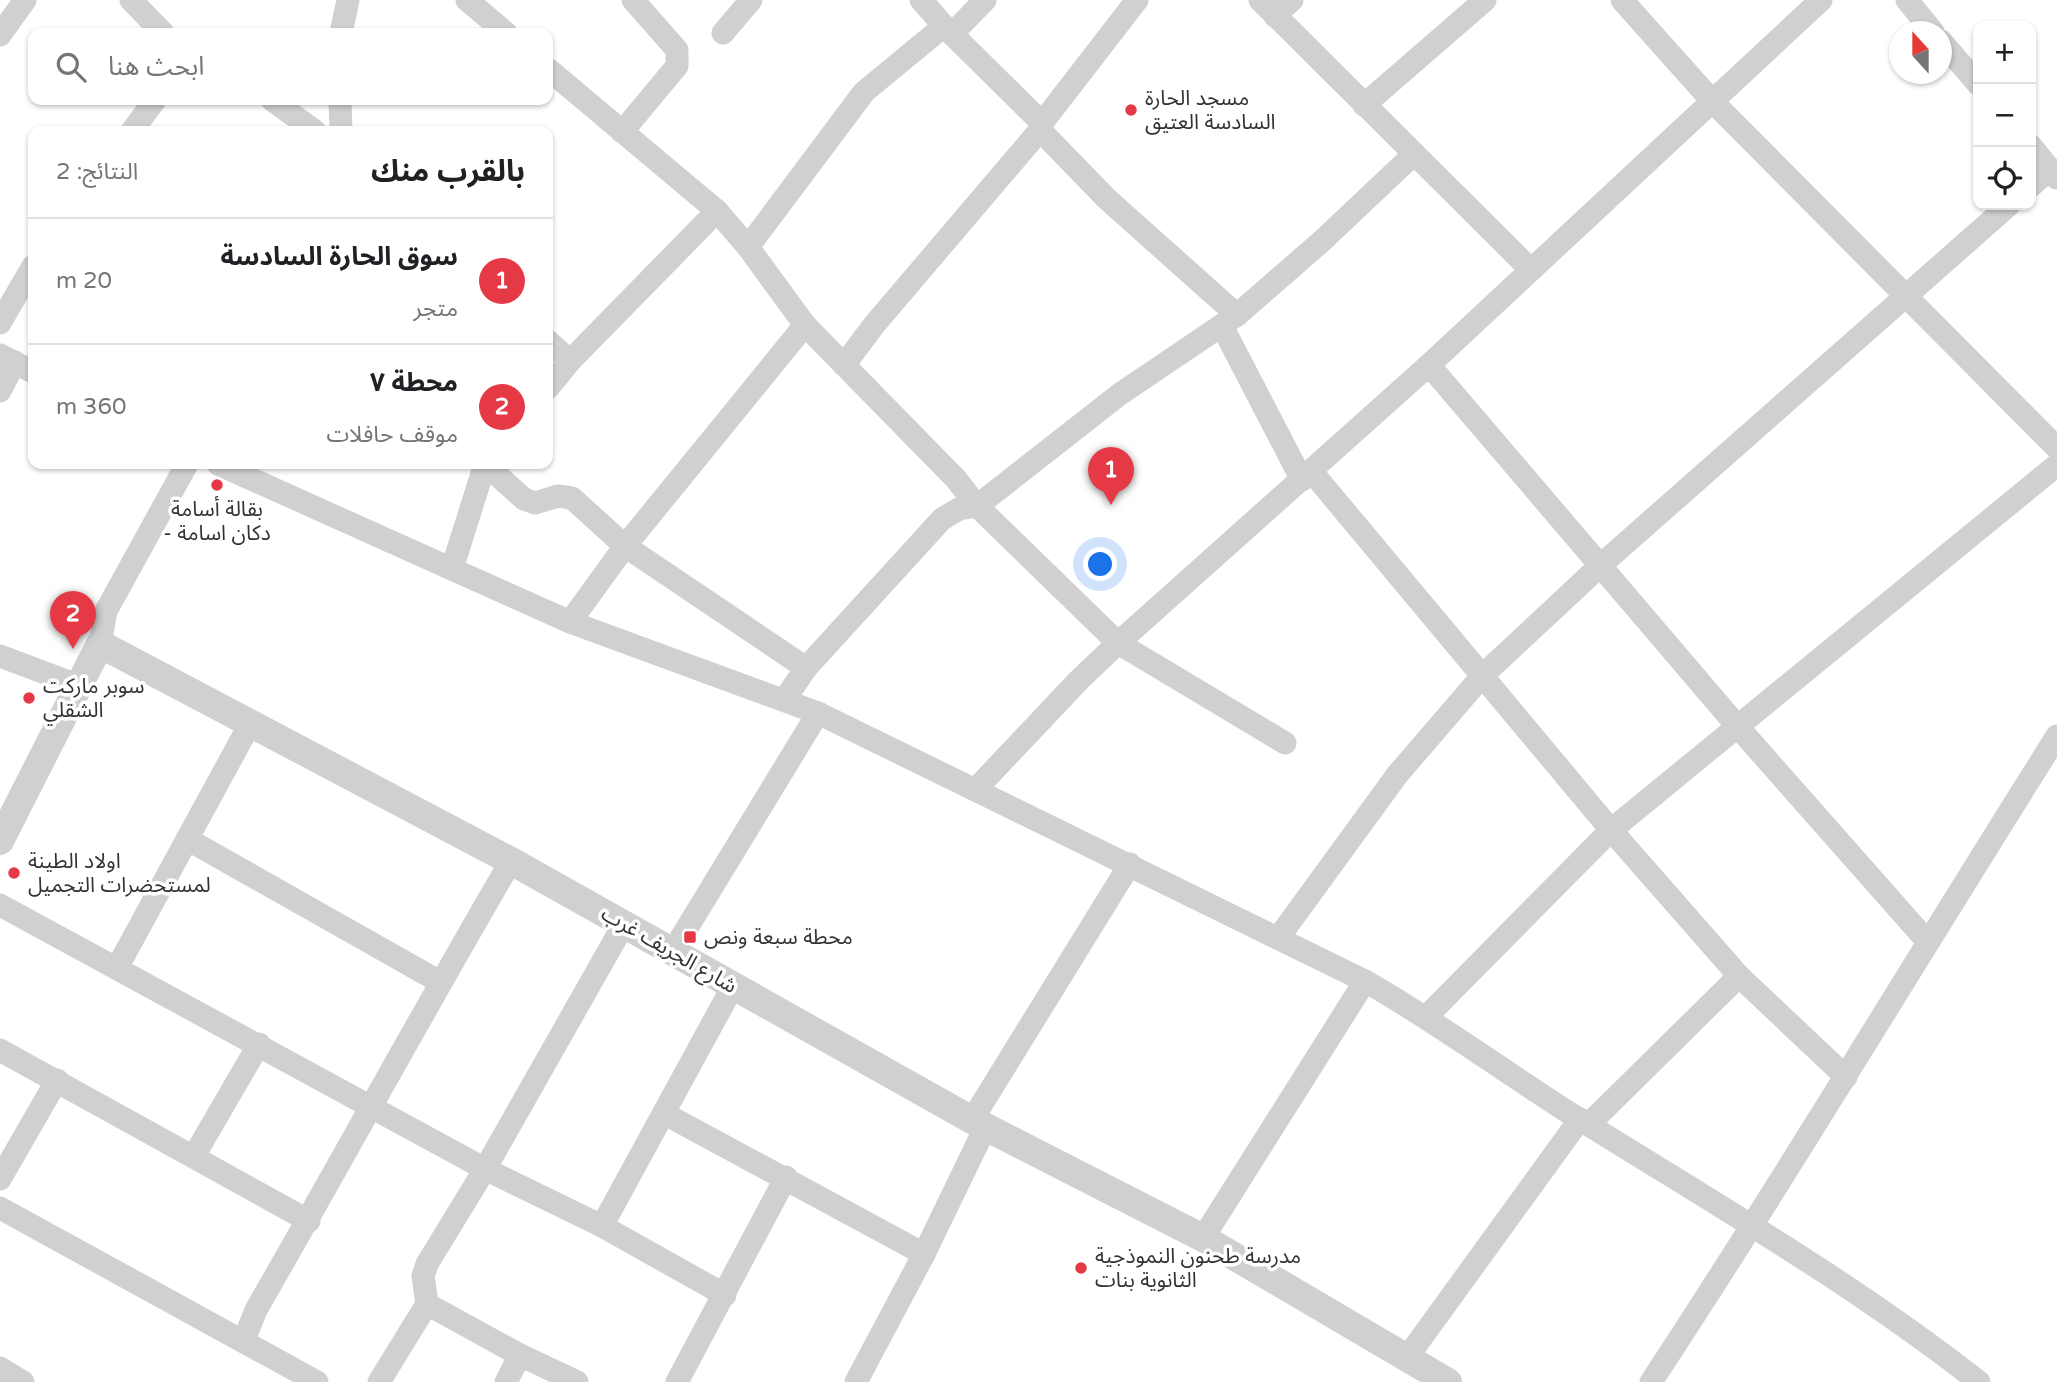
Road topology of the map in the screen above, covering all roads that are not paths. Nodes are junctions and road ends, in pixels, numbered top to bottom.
1 (25, 0) edge
2 (131, 0) edge
3 (633, 0) edge
4 (751, 0) edge
5 (921, 0) edge
6 (985, 0) edge
7 (1137, 0) edge
8 (1485, 0) edge
9 (1622, 0) edge
10 (1821, 0) edge
11 (1907, 0) edge
12 (339, 3) edge
13 (480, 4) edge
14 (1276, 5) edge
15 (1924, 21) edge
16 (158, 28) edge
17 (341, 28) edge
18 (502, 28) edge
19 (948, 30) junction
20 (723, 33) dead end
21 (0, 35) edge
22 (1952, 54) edge
23 (553, 73) edge
24 (1973, 78) edge
25 (1713, 102) junction
26 (151, 105) edge
27 (279, 105) edge
28 (340, 105) edge
29 (1364, 105) junction
30 (136, 126) edge
31 (308, 126) edge
32 (341, 126) edge
33 (1041, 127) junction
34 (622, 132) junction
35 (2032, 147) edge
36 (1414, 154) junction
37 (2054, 174) edge
38 (2036, 183) edge
39 (2003, 210) edge
40 (717, 211) junction
41 (748, 247) junction
42 (1531, 270) junction
43 (28, 274) edge
44 (1905, 296) junction
45 (1230, 320) junction
46 (0, 323) edge
47 (804, 325) junction
48 (553, 346) edge
49 (570, 361) junction
50 (16, 363) edge
51 (844, 365) junction
52 (1429, 365) junction
53 (553, 382) edge
54 (0, 391) edge
55 (2057, 448) edge
56 (2057, 465) edge
57 (184, 469) edge
58 (232, 469) edge
59 (483, 469) edge
60 (491, 469) edge
61 (1307, 476) junction
62 (977, 506) junction
63 (625, 545) junction
64 (1602, 564) junction
65 (452, 569) junction
66 (570, 622) junction
67 (1118, 643) junction
68 (100, 644) junction
69 (0, 656) edge
70 (806, 668) junction
71 (1483, 675) junction
72 (77, 685) junction
73 (785, 699) junction
74 (818, 713) junction
75 (251, 722) junction
76 (1738, 727) junction
77 (2057, 736) edge
78 (1285, 743) dead end
79 (976, 789) junction
80 (1611, 830) junction
81 (1, 835) edge
82 (187, 839) junction
83 (510, 861) junction
84 (1130, 864) junction
85 (0, 905) edge
86 (624, 924) junction
87 (1279, 937) junction
88 (1927, 942) junction
89 (673, 951) junction
90 (117, 968) junction
91 (1739, 976) junction
92 (1365, 981) junction
93 (440, 982) junction
94 (733, 986) junction
95 (1427, 1016) junction
96 (259, 1044) junction
97 (0, 1051) edge
98 (1846, 1077) junction
99 (57, 1080) junction
100 (373, 1107) junction
101 (665, 1114) junction
102 (1584, 1122) junction
103 (979, 1124) junction
104 (194, 1156) junction
105 (485, 1169) junction
106 (786, 1177) junction
107 (0, 1179) edge
108 (0, 1208) edge
109 (309, 1221) junction
110 (602, 1226) junction
111 (1752, 1227) junction
112 (1203, 1238) junction
113 (924, 1254) junction
114 (725, 1295) junction
115 (426, 1304) junction
116 (244, 1340) junction
117 (520, 1355) junction
118 (0, 1368) edge
119 (1423, 1373) edge
120 (23, 1382) edge
121 (317, 1382) edge
122 (379, 1382) edge
123 (506, 1382) edge
124 (578, 1382) edge
125 (677, 1382) edge
126 (856, 1382) edge
127 (1651, 1382) edge
128 (1979, 1382) edge

1 - 21 street
2 - 16 street
3 - 34 street
4 - 20 street
5 - 19 street
6 - 19 street
7 - 33 street
8 - 29 street
9 - 25 street
10 - 25 street
11 - 15 street
12 - 17 street
13 - 18 street
14 - 29 street
19 - 33 street
19 - 41 street
22 - 24 street
23 - 34 street
25 - 42 street
25 - 44 street
26 - 30 street
27 - 31 street
28 - 32 street
29 - 36 street
33 - 45 street
33 - 51 street
34 - 40 street
35 - 37 street
36 - 42 street
36 - 45 street
37 - 38 street
39 - 44 street
40 - 41 street
40 - 49 street
41 - 47 street
42 - 52 street
43 - 46 street
44 - 55 street
44 - 64 street
45 - 61 street
45 - 62 street
47 - 51 street
47 - 63 street
48 - 49 street
49 - 53 street
50 - 54 street
51 - 62 street
52 - 61 street
52 - 64 street
56 - 76 street
57 - 68 street
58 - 65 street
59 - 65 street
60 - 63 street
61 - 67 street
61 - 71 street
62 - 67 street
62 - 70 street
63 - 66 street
63 - 70 street
64 - 71 street
64 - 76 street
65 - 66 street
66 - 73 street
67 - 78 street
67 - 79 street
68 - 72 street
68 - 75 street, شارع الجريف غرب
69 - 72 street
70 - 73 street
71 - 80 street
71 - 87 street
72 - 81 street
73 - 74 street
74 - 79 street
74 - 89 street
75 - 82 street
75 - 83 street, شارع الجريف غرب
76 - 80 street
76 - 88 street
77 - 88 street
79 - 84 street
80 - 91 street
80 - 95 street
82 - 90 street
82 - 93 street
83 - 86 street, شارع الجريف غرب
83 - 93 street
84 - 87 street
84 - 103 street
85 - 90 street
86 - 89 street, شارع الجريف غرب
86 - 105 street
87 - 92 street
88 - 98 street
89 - 94 street, شارع الجريف غرب
90 - 96 street
91 - 98 street
91 - 102 street
92 - 95 street
92 - 112 street
93 - 100 street
94 - 101 street
94 - 103 street, شارع الجريف غرب
95 - 102 street
96 - 100 street
96 - 104 street
97 - 99 street
98 - 111 street
99 - 104 street
99 - 107 street
100 - 105 street
100 - 109 street
101 - 106 street
101 - 110 street
102 - 111 street
102 - 119 street
103 - 112 street, شارع الجريف غرب
103 - 113 street
104 - 109 street
105 - 110 street
105 - 115 street
106 - 113 street
106 - 114 street
108 - 116 street
109 - 116 street
110 - 114 street
111 - 127 street
111 - 128 street
112 - 119 street, شارع الجريف غرب
113 - 126 street
114 - 125 street
115 - 117 street
115 - 122 street
116 - 121 street
117 - 123 street
117 - 124 street
118 - 120 street

